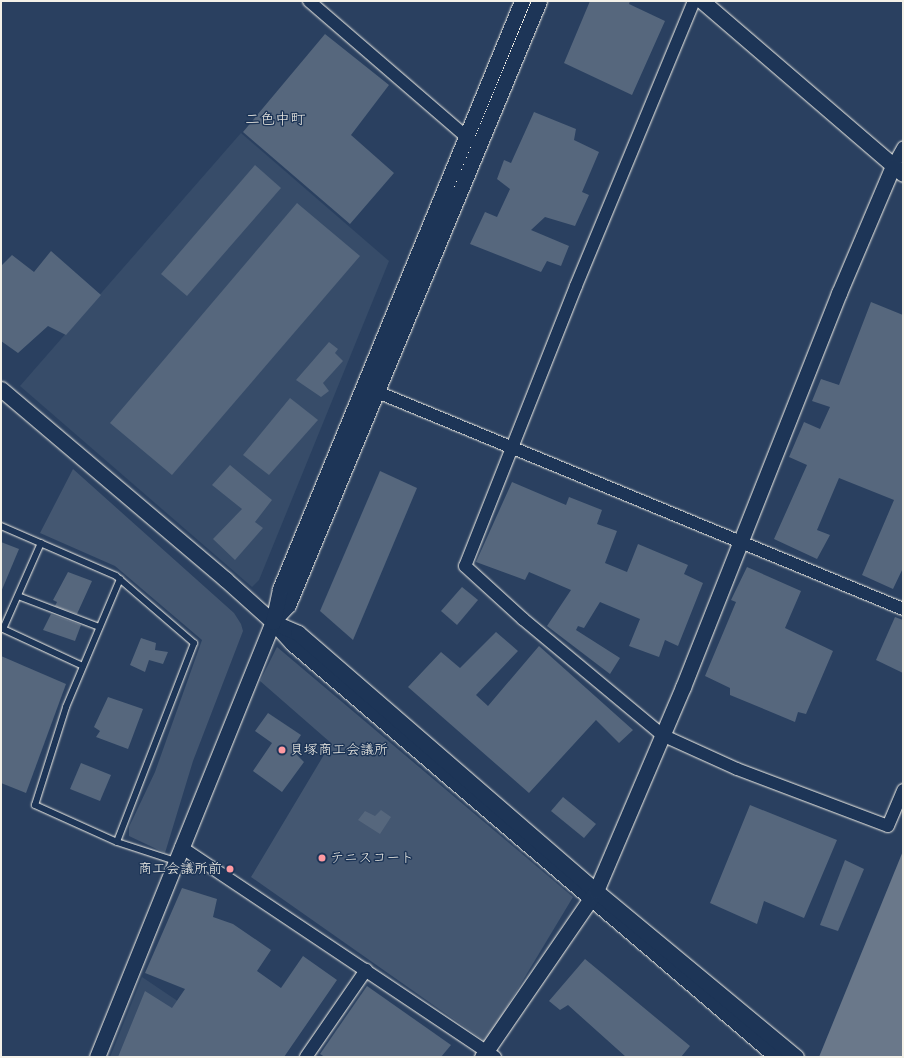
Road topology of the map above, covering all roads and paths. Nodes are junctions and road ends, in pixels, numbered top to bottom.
1 (309, 1) edge
2 (522, 1) edge
3 (539, 1) edge
4 (694, 1) edge
5 (702, 1) edge
6 (466, 136) junction
7 (477, 147) junction
8 (903, 148) edge
9 (898, 170) edge
10 (1, 388) edge
11 (370, 389) junction
12 (512, 447) junction
13 (1, 526) edge
14 (741, 540) junction
15 (40, 543) junction
16 (120, 579) junction
17 (18, 596) junction
18 (903, 609) edge
19 (272, 622) junction
20 (99, 627) junction
21 (2, 628) edge
22 (83, 666) junction
23 (662, 735) junction
24 (903, 790) edge
25 (117, 842) junction
26 (181, 847) junction
27 (175, 861) junction
28 (593, 896) junction
29 (366, 970) junction
30 (488, 1055) edge
31 (97, 1057) edge
32 (306, 1057) edge
33 (777, 1057) edge
34 (796, 1057) edge

1 - 6 street
2 - 6 street
3 - 7 street
4 - 12 street
5 - 9 street
6 - 7 street
6 - 11 street
7 - 11 street
8 - 9 street
9 - 14 street
10 - 19 street
11 - 12 street
11 - 19 street
12 - 14 street
12 - 23 street
13 - 15 lane
14 - 18 street
14 - 23 street
15 - 16 lane
15 - 17 lane
16 - 20 lane
16 - 25 lane
17 - 20 lane
17 - 21 lane
19 - 26 street
19 - 28 street
20 - 22 lane
21 - 22 lane
22 - 25 lane
23 - 24 street
23 - 28 street
25 - 27 lane
26 - 27 street
26 - 29 street
27 - 31 street
28 - 30 street
28 - 33 street
28 - 34 street
29 - 30 street
29 - 32 street

